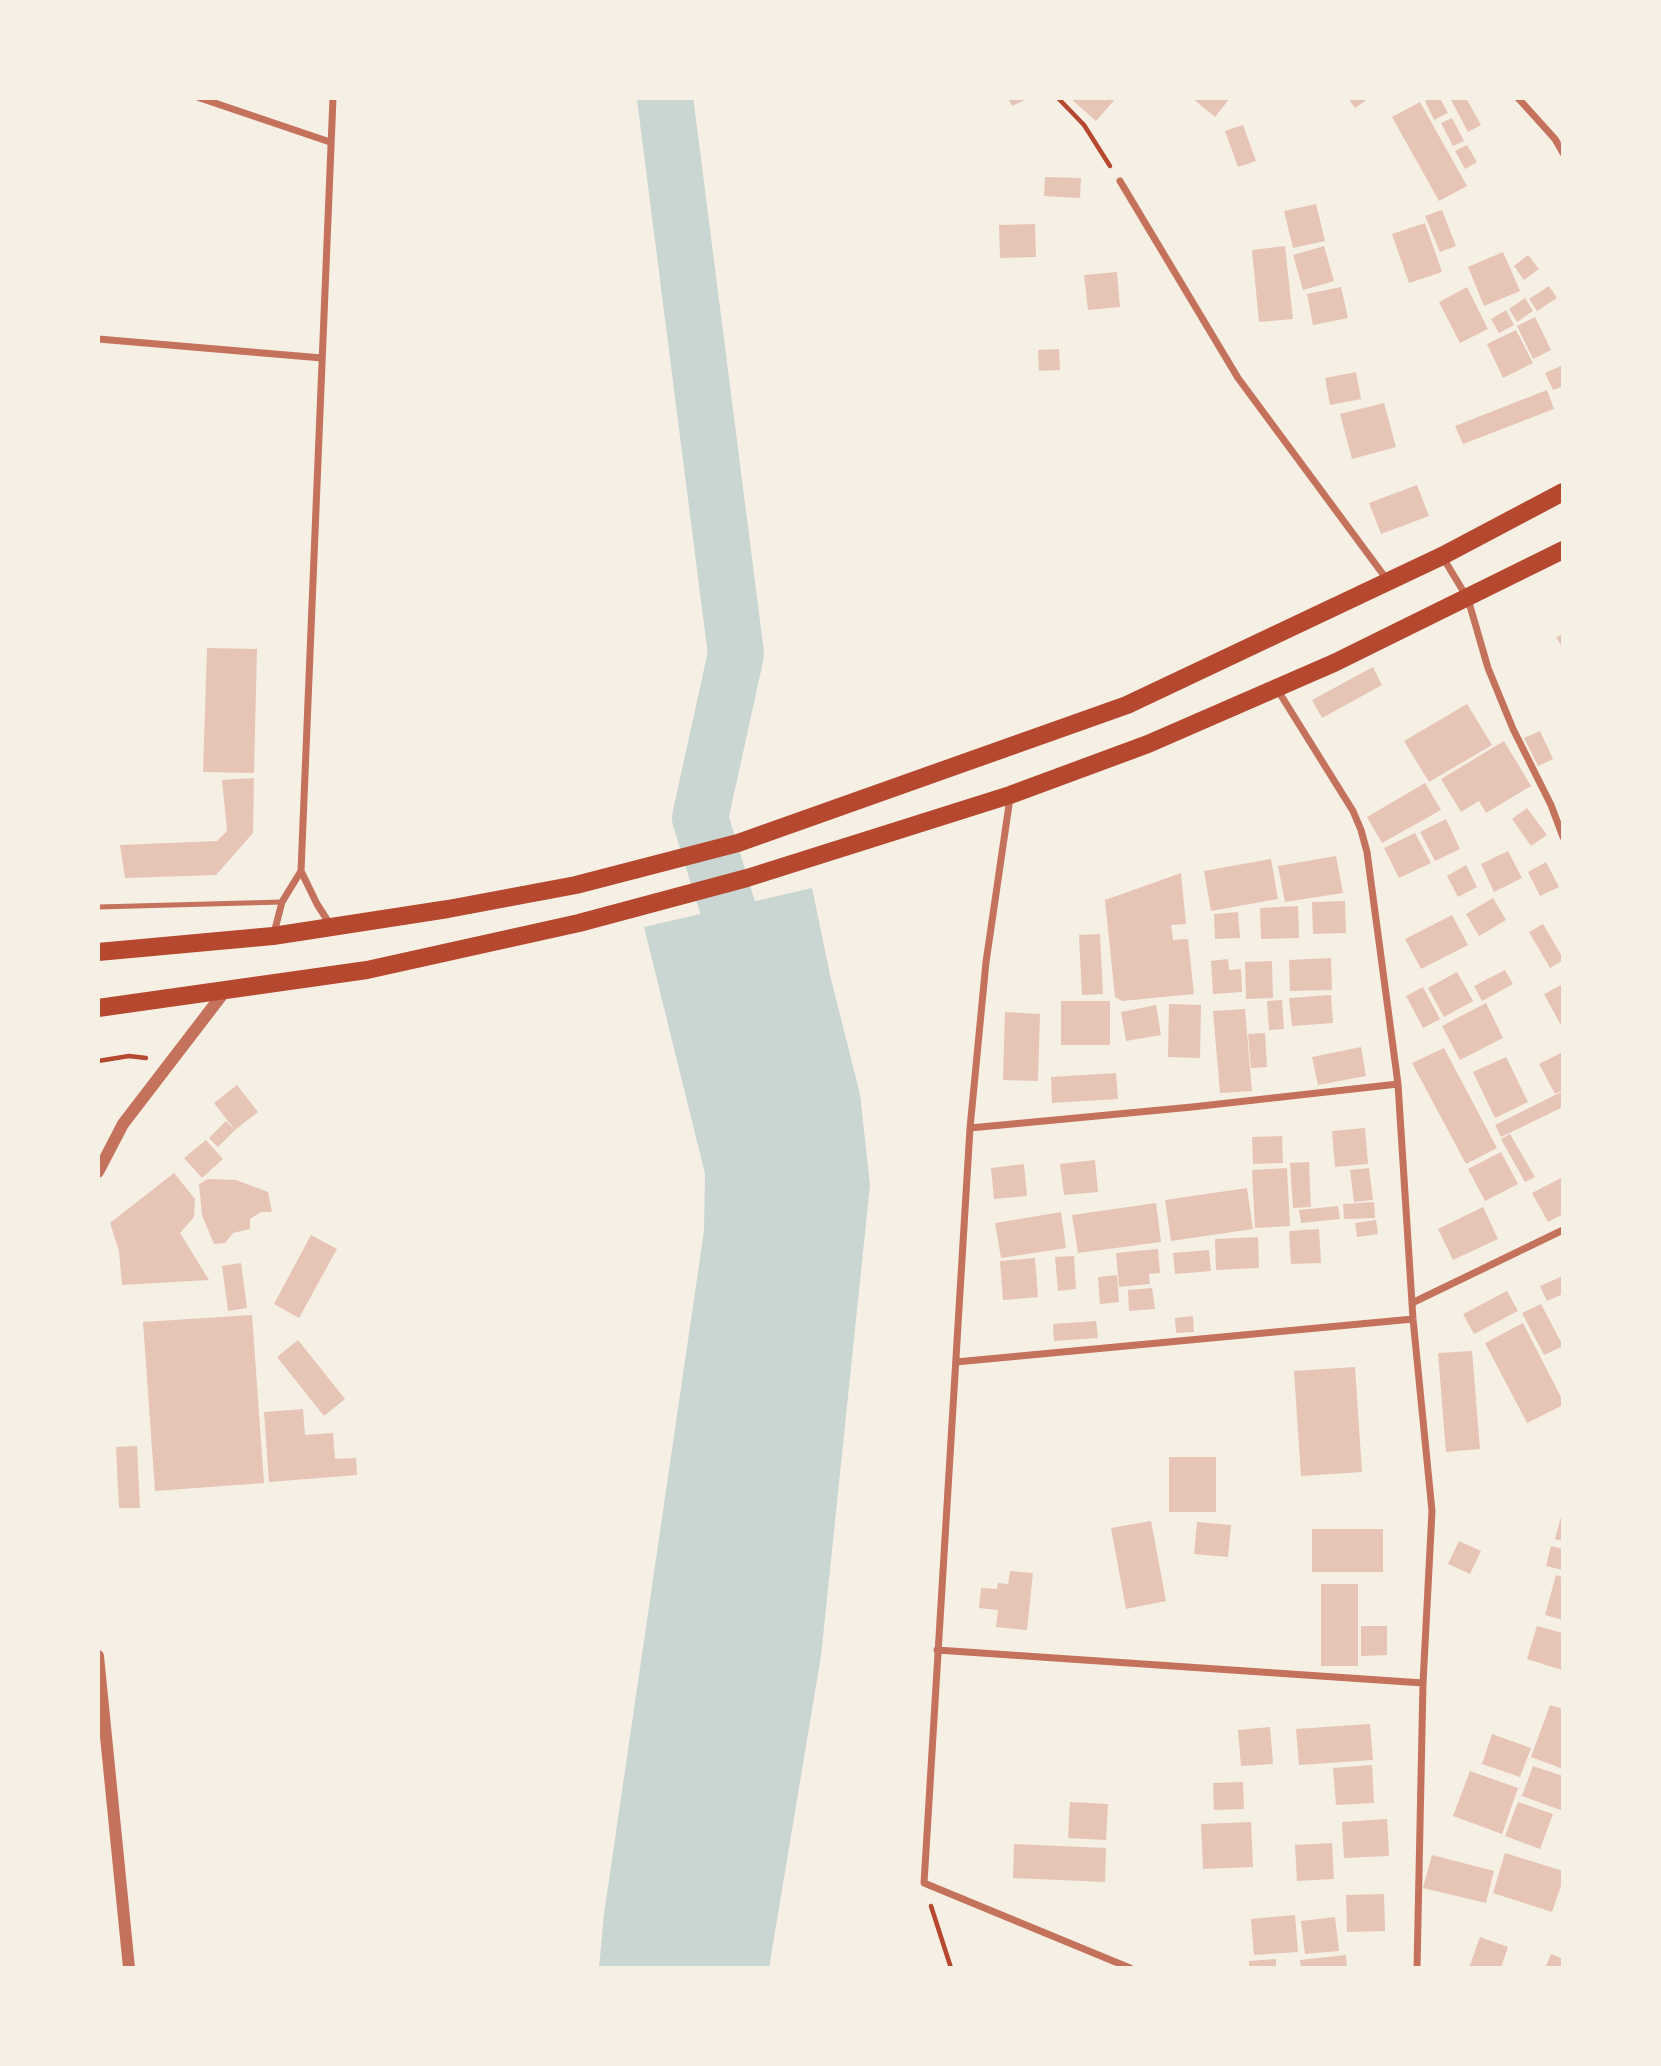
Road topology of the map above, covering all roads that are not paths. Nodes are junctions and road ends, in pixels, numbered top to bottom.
1 (200, 98) edge
2 (333, 98) edge
3 (1518, 98) edge
4 (1559, 137) edge
5 (330, 142) junction
6 (1563, 153) edge
7 (1120, 181) road end
8 (98, 339) edge
9 (322, 358) junction
10 (1563, 492) edge
11 (1563, 550) edge
12 (1442, 556) junction
13 (1388, 581) junction
14 (1468, 599) junction
15 (1278, 689) junction
16 (1010, 795) junction
17 (1563, 837) edge
18 (301, 871) junction
19 (282, 902) junction
20 (98, 907) edge
21 (332, 928) junction
22 (273, 936) junction
23 (98, 952) edge
24 (225, 991) junction
25 (98, 1008) edge
26 (1398, 1084) junction
27 (970, 1128) junction
28 (98, 1172) edge
29 (1563, 1230) edge
30 (1412, 1303) junction
31 (1413, 1319) junction
32 (956, 1362) junction
33 (937, 1650) junction
34 (98, 1656) edge
35 (1423, 1682) junction
36 (129, 1968) edge
37 (1130, 1968) edge
38 (1418, 1968) edge

1 - 5 street
2 - 5 street
3 - 4 street
4 - 6 street
5 - 9 street
7 - 13 street
8 - 9 street
9 - 18 street
10 - 12 main road
11 - 14 main road
12 - 13 main road
12 - 14 street
13 - 21 main road
14 - 15 main road
14 - 17 street
15 - 16 main road
15 - 26 street
16 - 24 main road
16 - 27 street
18 - 19 street
18 - 21 street
19 - 20 lane
19 - 22 street
21 - 22 main road
22 - 23 main road
24 - 25 main road
24 - 28 street
26 - 27 street
26 - 30 street
27 - 32 street
29 - 30 street
30 - 31 street
31 - 32 street
31 - 35 street
32 - 33 street
33 - 35 street
33 - 37 street
34 - 36 street
35 - 38 street

